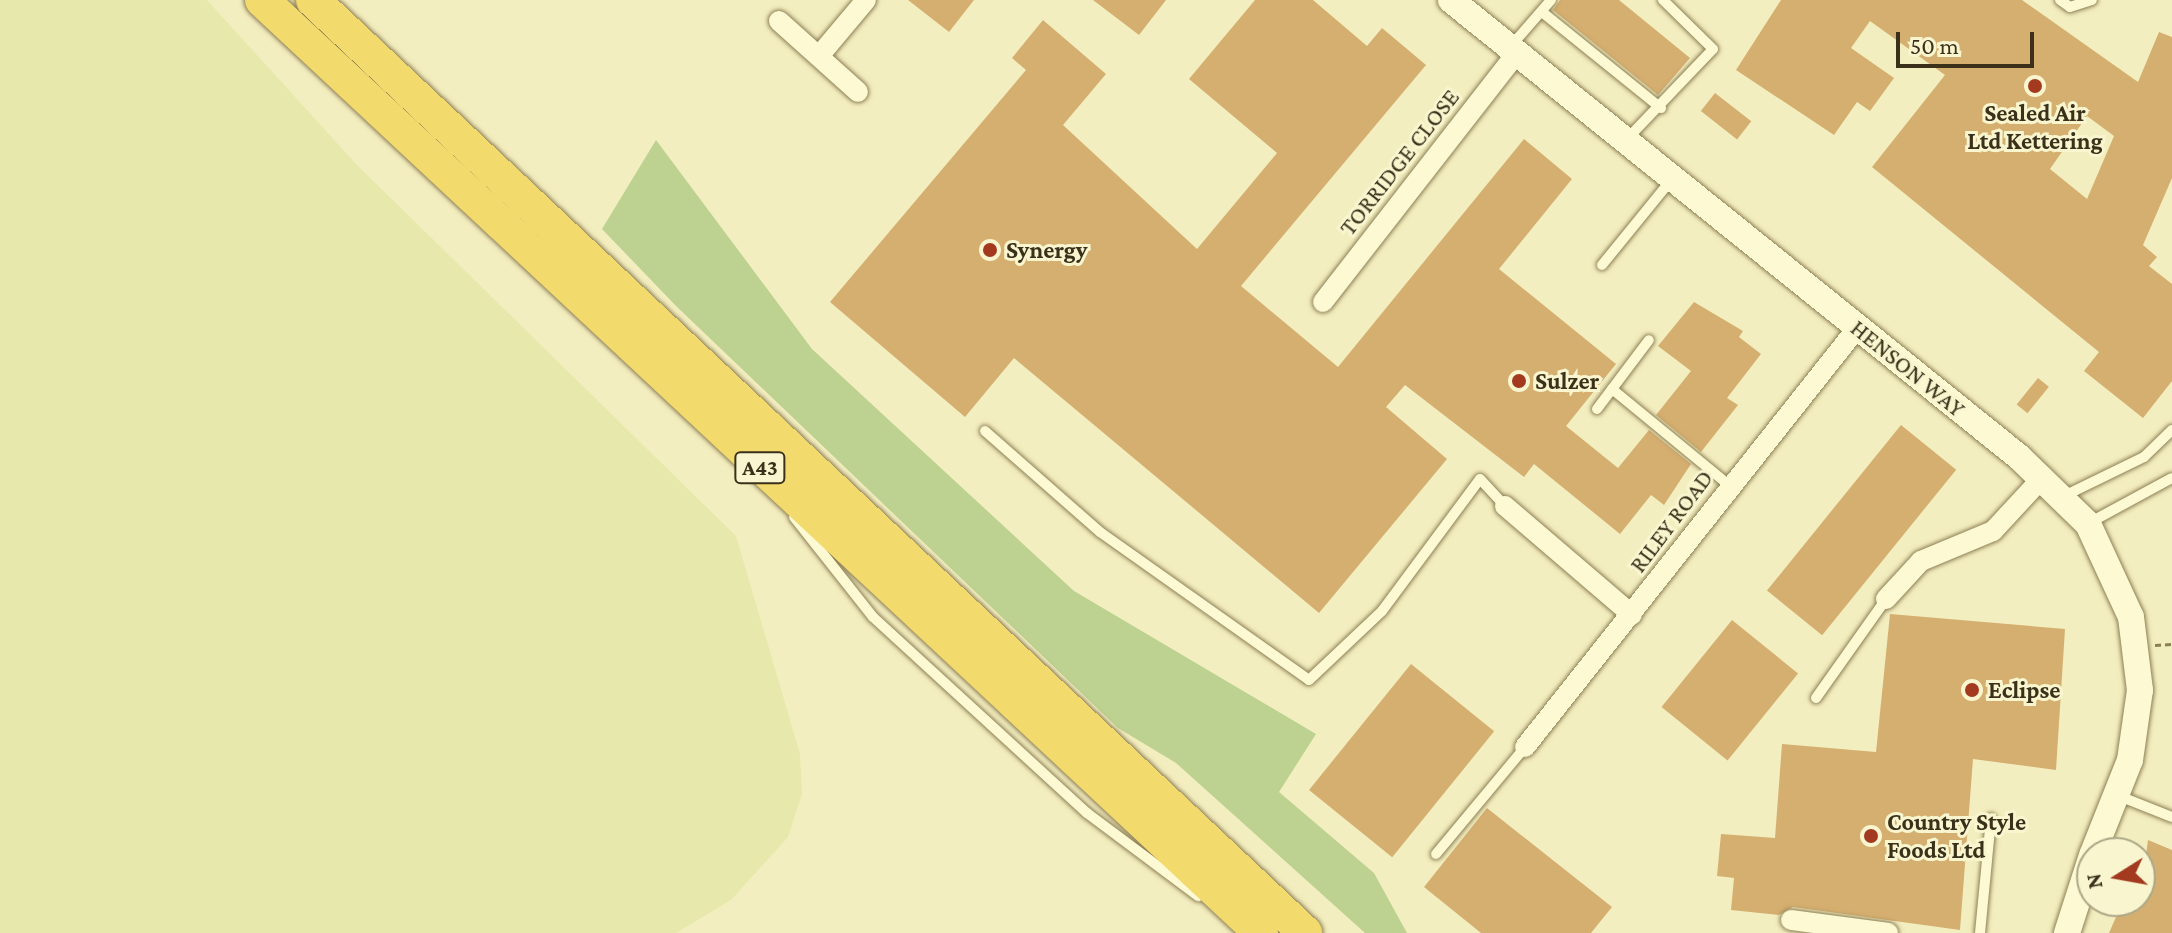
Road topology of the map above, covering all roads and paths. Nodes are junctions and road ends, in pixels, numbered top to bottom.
1 (262, 0) edge
2 (313, 0) edge
3 (866, 0) edge
4 (1451, 0) edge
5 (1551, 0) edge
6 (1663, 0) edge
7 (2060, 0) edge
8 (2092, 0) edge
9 (1542, 12) junction
10 (779, 21) dead end
11 (1513, 50) junction
12 (819, 56) junction
13 (858, 92) dead end
14 (1661, 108) junction
15 (1626, 141) junction
16 (1673, 179) junction
17 (1602, 265) dead end
18 (1323, 302) dead end
19 (1858, 327) junction
20 (1649, 340) dead end
21 (1612, 389) junction
22 (1597, 409) dead end
23 (2172, 430) edge
24 (985, 431) dead end
25 (741, 450) junction
26 (2043, 477) junction
27 (2172, 478) edge
28 (1730, 486) junction
29 (2064, 496) junction
30 (1505, 506) joint
31 (2088, 524) junction
32 (1886, 599) joint
33 (1632, 615) junction
34 (2172, 644) edge
35 (2155, 645) dead end
36 (1816, 698) dead end
37 (1525, 747) joint
38 (2117, 795) junction
39 (2172, 817) edge
40 (1991, 819) dead end
41 (2099, 837) edge
42 (1436, 854) dead end
43 (2076, 905) edge
44 (1791, 920) dead end
45 (1248, 933) edge
46 (1261, 933) edge
47 (1305, 933) edge
48 (1888, 933) edge
49 (1980, 933) edge
50 (2067, 933) edge

1 - 25 highway, A43
2 - 47 highway, A43
3 - 12 street
4 - 11 street, HENSON WAY
5 - 9 lane
6 - 14 lane
7 - 8 lane
9 - 11 lane
9 - 14 lane
10 - 12 street
11 - 15 street, HENSON WAY
11 - 18 street, TORRIDGE CLOSE
12 - 13 street
14 - 15 lane
15 - 16 street, HENSON WAY
16 - 17 lane
16 - 19 street, HENSON WAY
19 - 26 street, HENSON WAY
19 - 28 street, RILEY ROAD
20 - 21 lane
21 - 22 lane
21 - 28 lane
23 - 29 lane
24 - 30 lane
25 - 45 lane
25 - 46 highway, A43
26 - 29 street, HENSON WAY
26 - 32 street
27 - 31 lane
28 - 33 street, RILEY ROAD
29 - 31 street, HENSON WAY
30 - 33 street
31 - 38 street, HENSON WAY
32 - 36 lane
33 - 37 street, RILEY ROAD
34 - 35 path
37 - 42 lane
38 - 39 lane
38 - 41 street, HENSON WAY
40 - 49 lane
43 - 50 street, HENSON WAY
44 - 48 street

